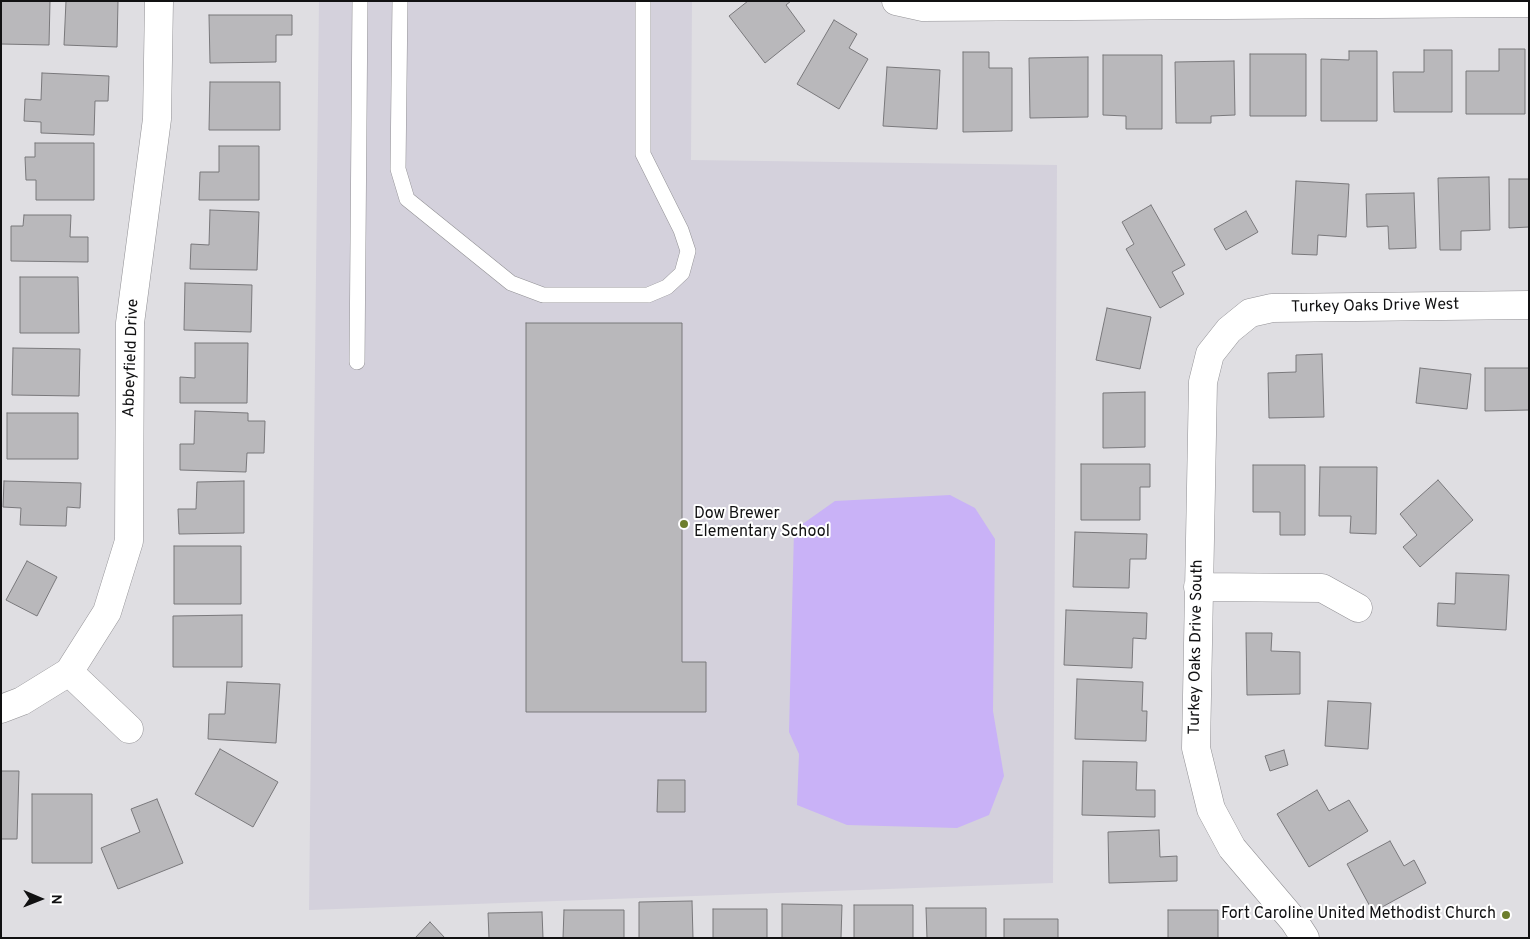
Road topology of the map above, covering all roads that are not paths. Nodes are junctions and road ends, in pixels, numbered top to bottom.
1 (159, 1) edge
2 (360, 1) edge
3 (400, 1) edge
4 (643, 1) edge
5 (896, 1) edge
6 (1153, 3) edge
7 (1529, 3) edge
8 (1529, 305) edge
9 (1228, 330) joint
10 (358, 362) dead end
11 (1198, 587) junction
12 (1358, 608) dead end
13 (69, 672) junction
14 (1, 709) edge
15 (129, 729) dead end
16 (1305, 938) edge

1 - 13 street, Abbeyfield Drive
2 - 10 lane
3 - 4 lane
5 - 6 street
6 - 7 street
8 - 9 street, Turkey Oaks Drive West
9 - 11 street, Turkey Oaks Drive South
11 - 12 street
11 - 16 street, Turkey Oaks Drive South
13 - 14 street
13 - 15 street

